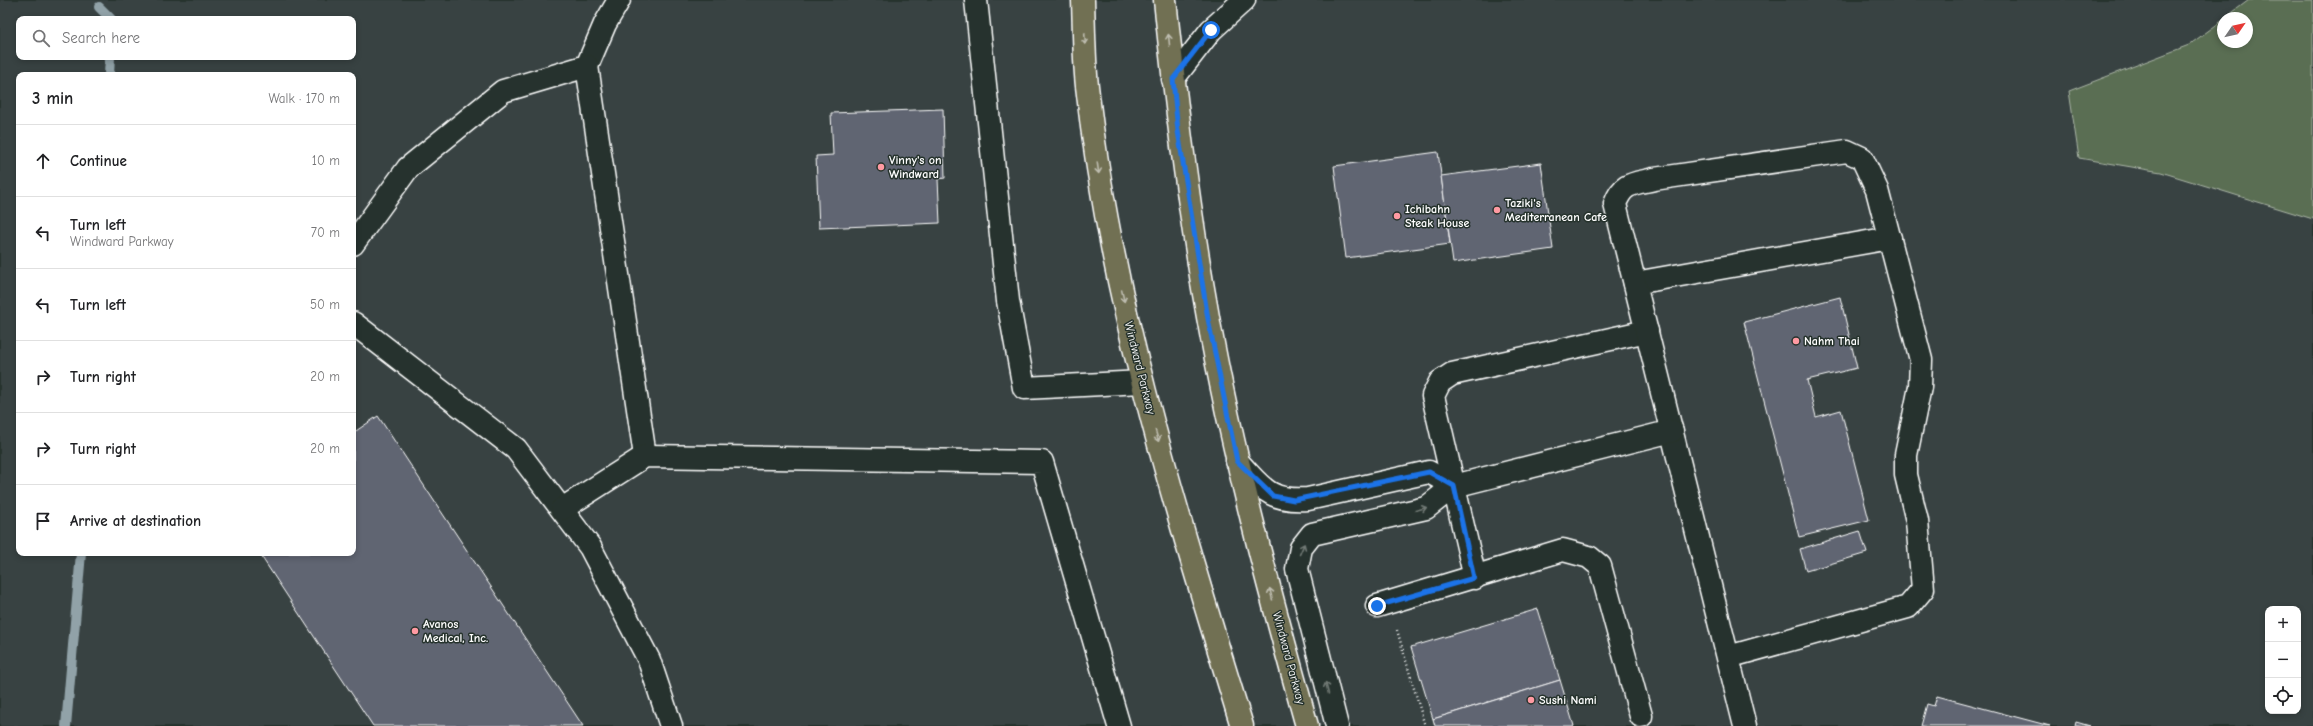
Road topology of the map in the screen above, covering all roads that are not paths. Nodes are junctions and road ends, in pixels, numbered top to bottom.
1 (619, 0) edge
2 (976, 0) edge
3 (1083, 0) edge
4 (1165, 0) edge
5 (1244, 0) edge
6 (586, 66) junction
7 (1173, 79) junction
8 (1890, 238) junction
9 (356, 240) edge
10 (1635, 283) junction
11 (356, 325) edge
12 (1647, 331) junction
13 (1142, 382) junction
14 (1672, 431) junction
15 (645, 456) junction
16 (1237, 461) junction
17 (1454, 486) junction
18 (562, 510) junction
19 (1474, 578) junction
20 (1383, 604) road end
21 (1728, 657) junction
22 (1641, 716) dead end
23 (671, 726) edge
24 (1119, 726) edge
25 (1242, 726) edge
26 (1308, 726) edge
27 (1337, 726) edge
28 (1745, 726) edge

1 - 6 lane
2 - 13 lane
3 -> 13 main road, Windward Parkway
7 -> 4 main road, Windward Parkway
5 - 7 lane
6 - 9 lane
6 - 15 lane
7 - 16 main road, Windward Parkway
8 - 10 lane
8 - 10 lane
8 - 21 lane
10 - 12 lane
11 - 18 lane
12 - 14 lane
12 - 17 lane
13 -> 25 main road, Windward Parkway
14 - 17 lane
14 - 21 lane
15 - 18 lane
15 - 24 lane
16 - 17 lane
26 -> 16 main road, Windward Parkway
17 - 19 lane
27 -> 17 lane
18 - 23 lane
19 - 20 lane
19 - 22 lane
21 - 28 lane

